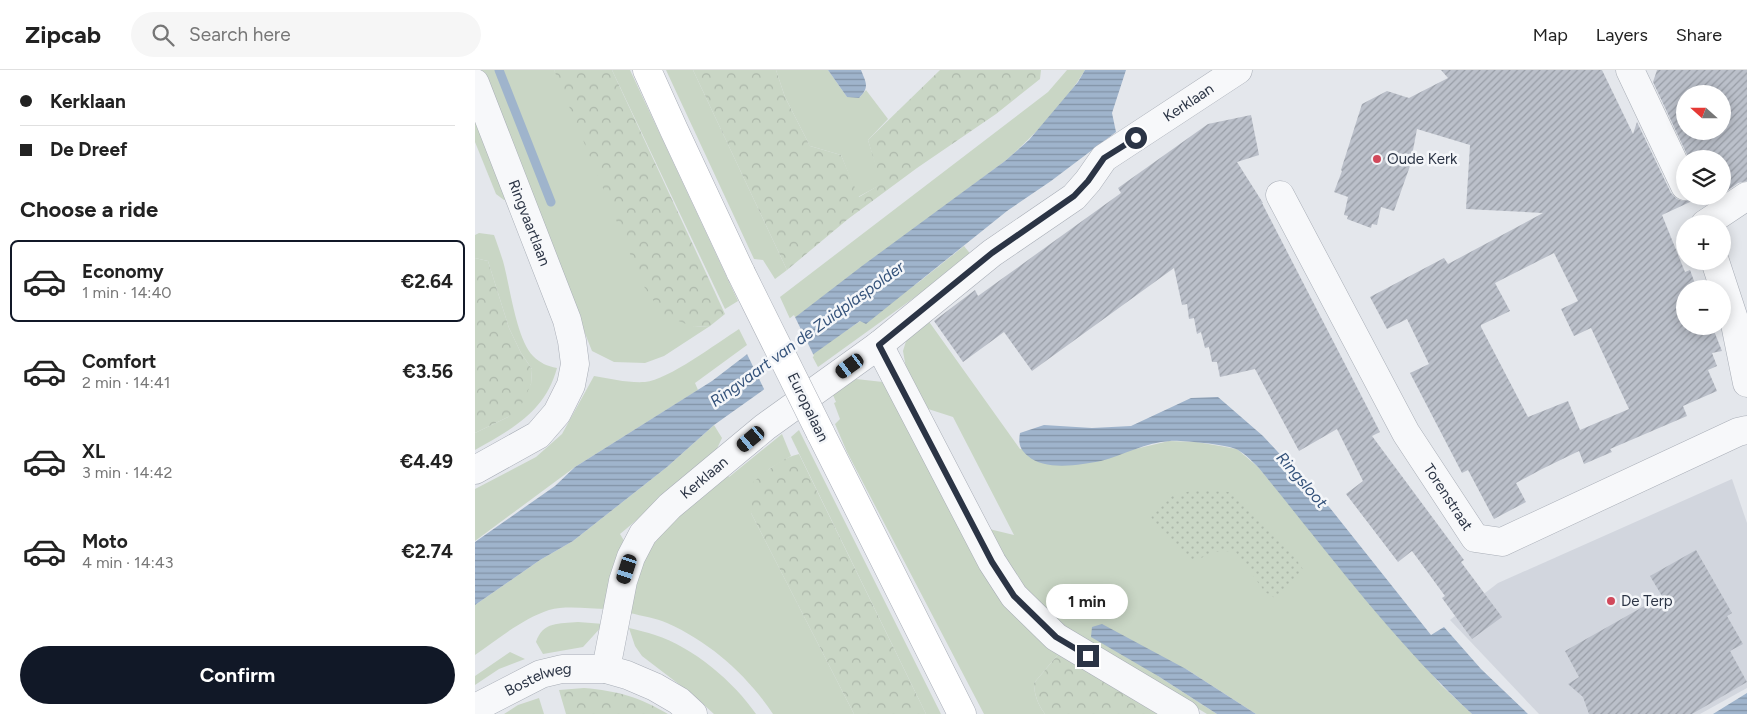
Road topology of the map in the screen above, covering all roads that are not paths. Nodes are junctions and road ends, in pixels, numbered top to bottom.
1 (647, 70) edge
2 (1238, 70) edge
3 (1630, 70) edge
4 (475, 84) edge
5 (1676, 167) edge
6 (1280, 196) dead end
7 (1747, 196) edge
8 (1717, 215) edge
9 (1718, 270) edge
10 (879, 345) junction
11 (1747, 383) edge
12 (1747, 430) edge
13 (475, 470) edge
14 (606, 669) junction
15 (475, 708) edge
16 (693, 714) edge
17 (962, 714) edge
18 (1185, 714) edge

1 - 17 main road, Europalaan, bridge
2 - 10 street, Kerklaan
3 - 5 street
4 - 13 street, Ringvaartlaan
6 - 12 street, Torenstraat
7 - 8 street
9 - 11 street
10 - 14 street, Kerklaan
10 - 18 street
14 - 15 street, Bostelweg
14 - 16 street, Bostelweg

